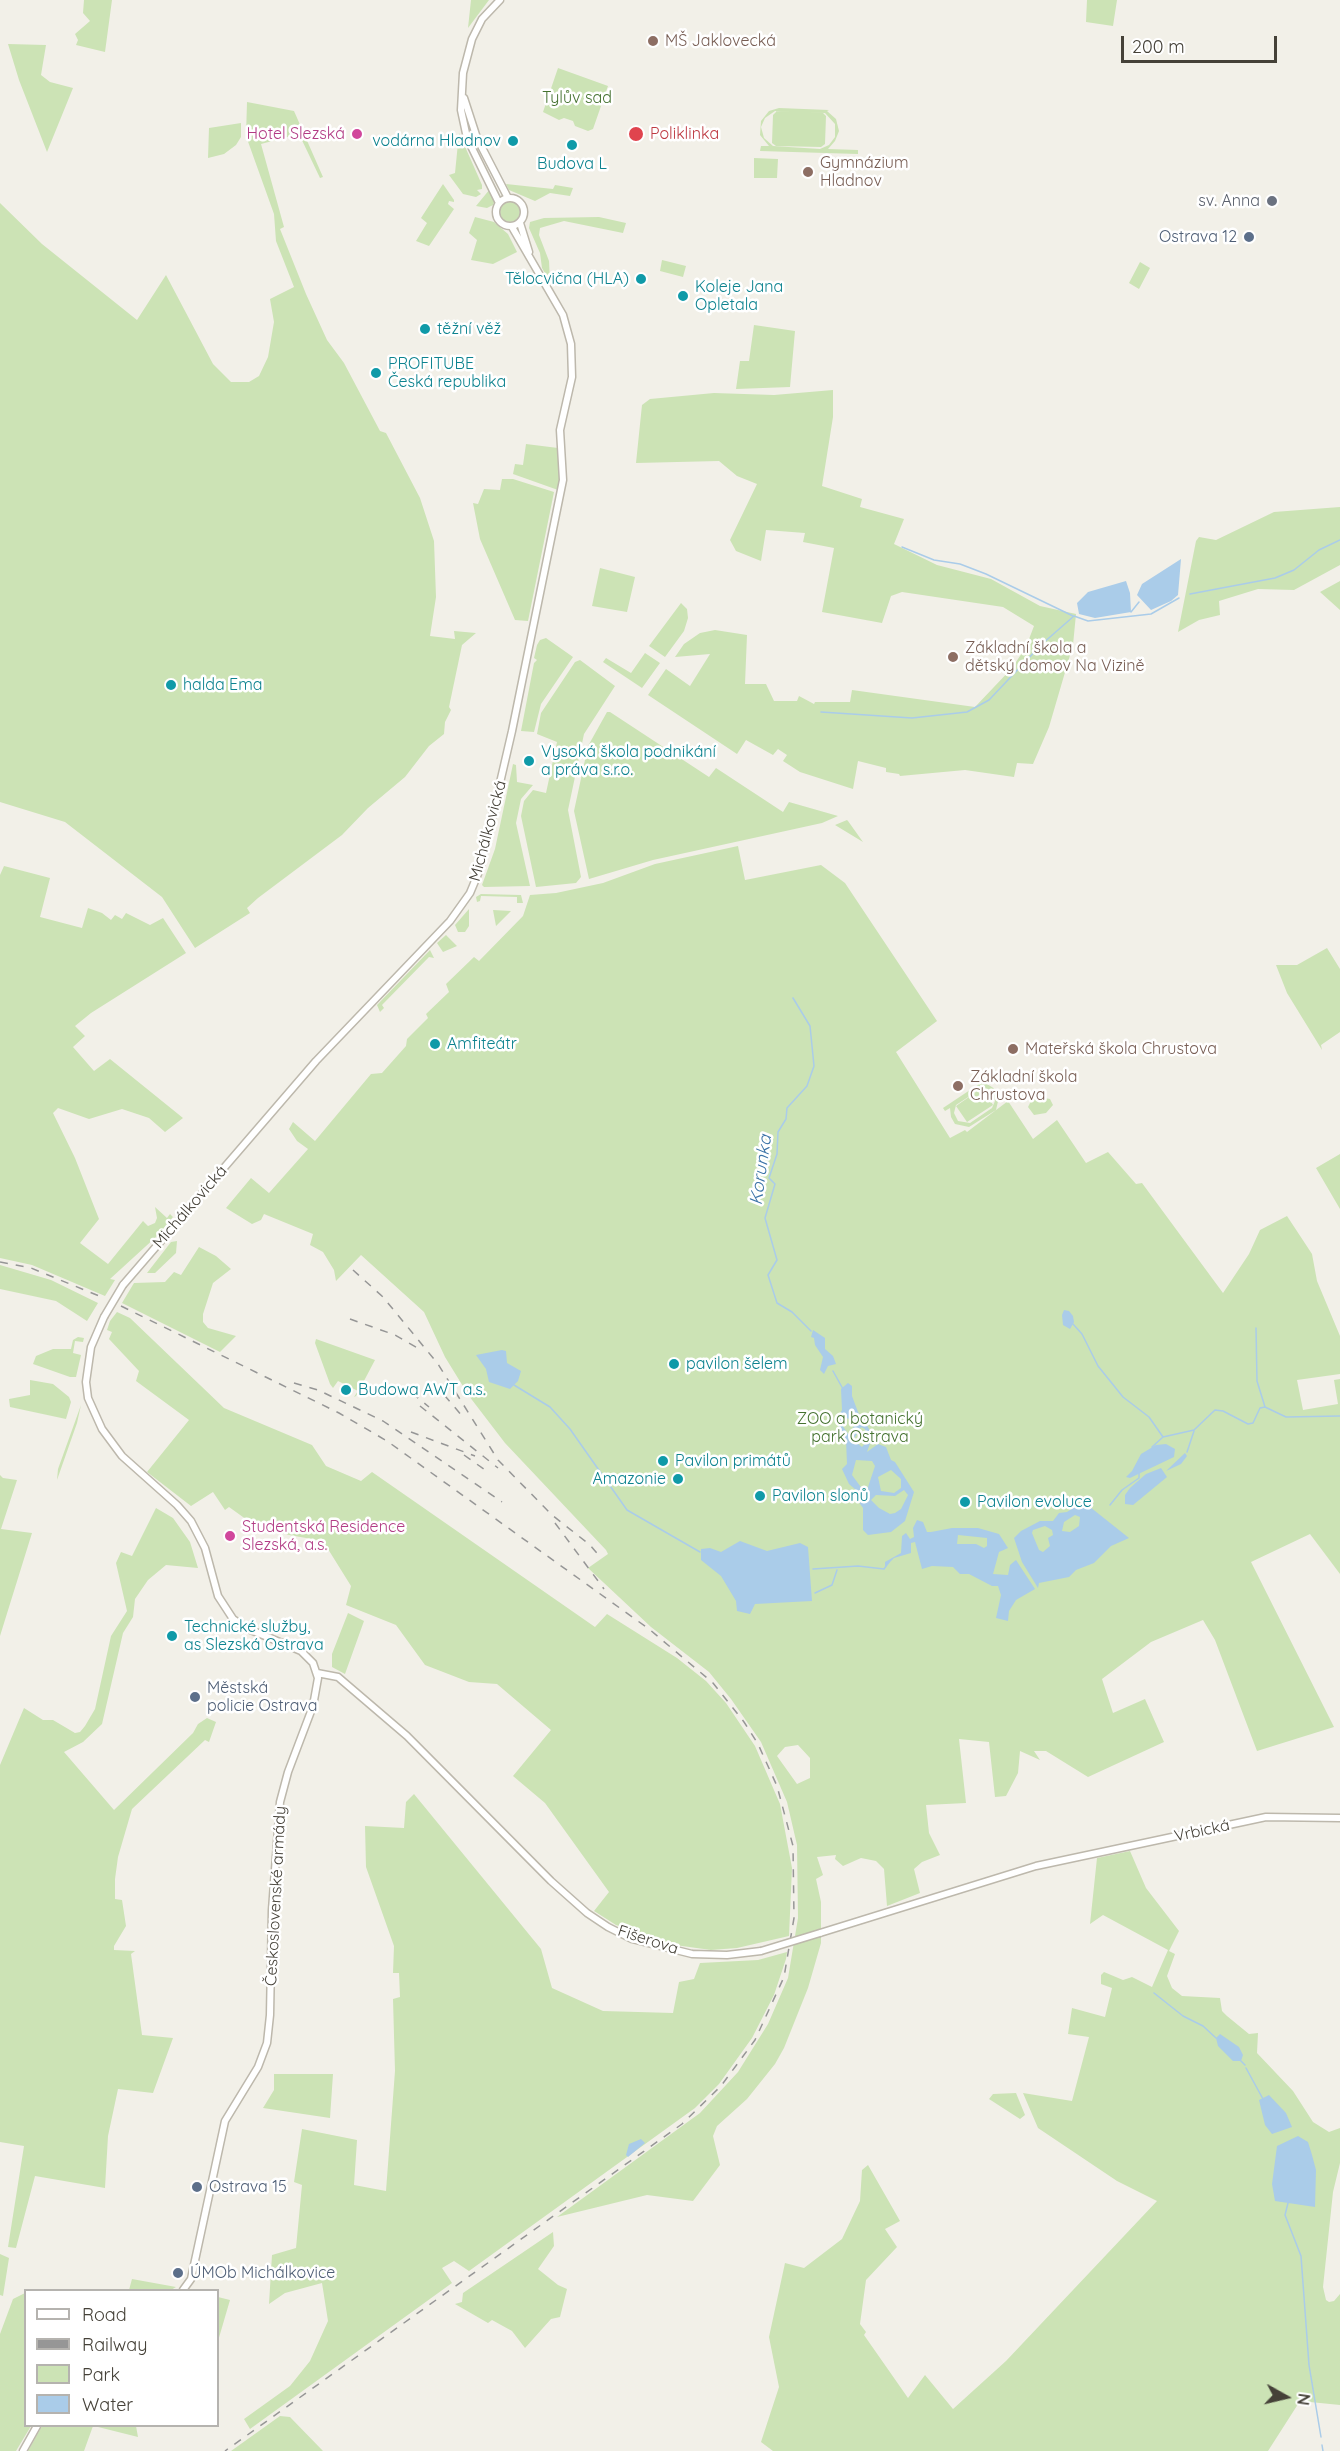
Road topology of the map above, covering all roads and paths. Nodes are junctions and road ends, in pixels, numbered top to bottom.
1 (500, 0) edge
2 (462, 92) junction
3 (508, 198) junction
4 (499, 203) junction
5 (520, 223) junction
6 (512, 227) junction
7 (536, 273) junction
8 (317, 1673) junction
9 (1340, 1818) edge
10 (1066, 1861) joint
11 (184, 2289) edge
12 (36, 2427) edge
13 (23, 2451) edge

1 - 2 street
2 - 3 street
2 - 4 street
3 - 4 street
3 - 5 street
4 - 6 street
5 - 6 street
5 - 7 street, Michálkovická
6 - 7 street, Michálkovická
7 - 8 street, Michálkovická, bridge
8 - 10 street, Fišerova, bridge
8 - 11 street, Československé armády
9 - 10 street, Vrbická
12 - 13 street

